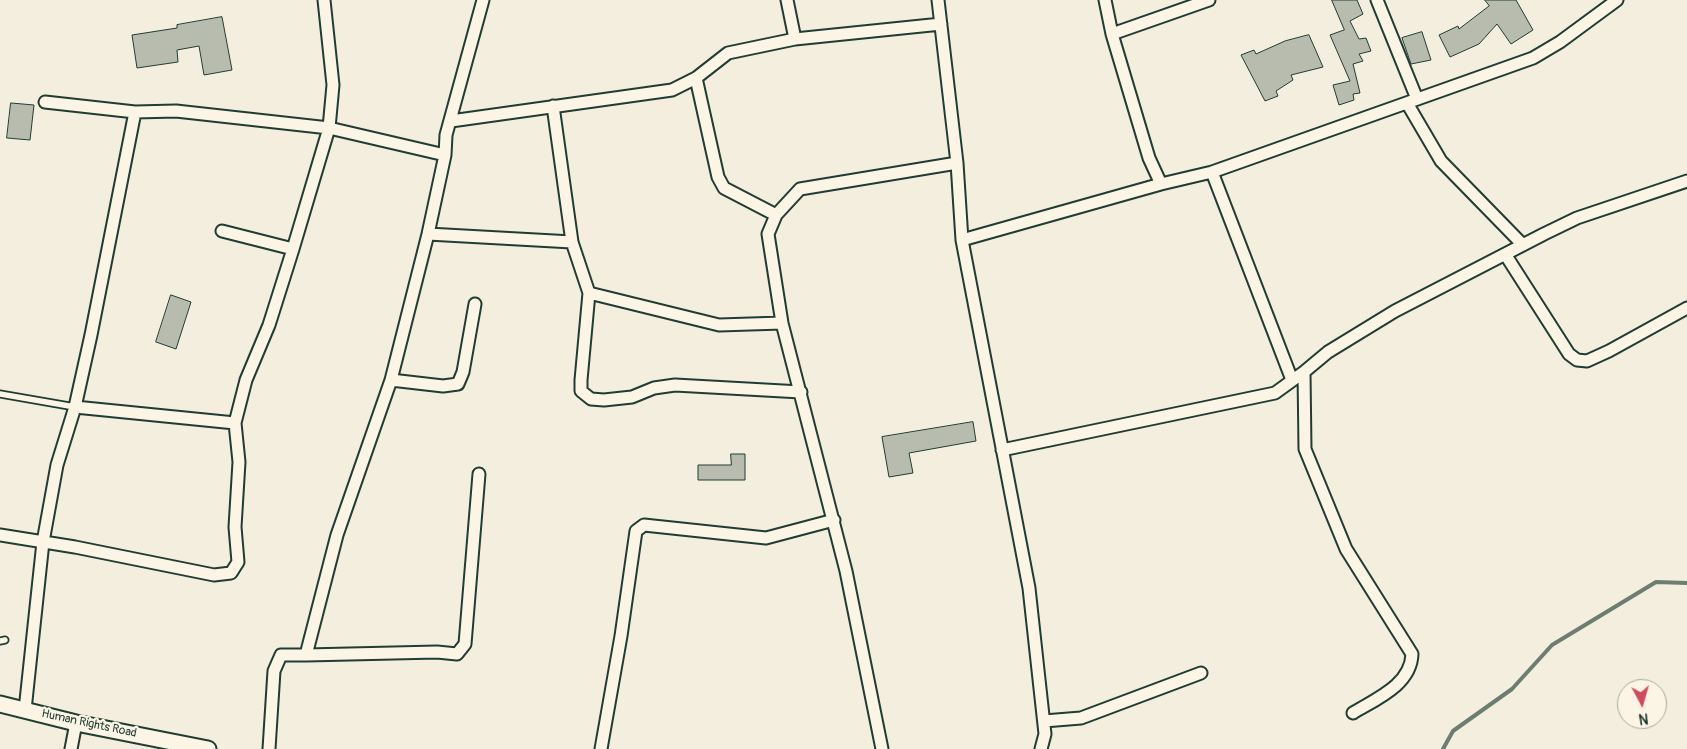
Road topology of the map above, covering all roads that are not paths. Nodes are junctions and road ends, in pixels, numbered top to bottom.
1 (324, 0) edge
2 (484, 0) edge
3 (786, 0) edge
4 (938, 0) edge
5 (1104, 0) edge
6 (1209, 0) edge
7 (1377, 0) edge
8 (1617, 0) edge
9 (940, 24) junction
10 (1112, 34) junction
11 (795, 39) junction
12 (696, 78) junction
13 (1412, 101) junction
14 (45, 102) dead end
15 (553, 106) junction
16 (135, 112) junction
17 (451, 121) junction
18 (328, 128) junction
19 (444, 155) junction
20 (958, 163) junction
21 (1212, 172) junction
22 (1687, 181) edge
23 (1160, 184) junction
24 (776, 215) junction
25 (222, 231) dead end
26 (428, 234) junction
27 (962, 240) junction
28 (572, 242) junction
29 (1523, 245) junction
30 (293, 249) junction
31 (1505, 254) junction
32 (588, 293) junction
33 (475, 304) dead end
34 (1687, 308) edge
35 (782, 323) junction
36 (1304, 372) junction
37 (391, 380) junction
38 (1292, 380) junction
39 (801, 392) junction
40 (0, 394) edge
41 (75, 406) junction
42 (235, 423) junction
43 (1002, 450) junction
44 (479, 474) dead end
45 (834, 520) junction
46 (0, 535) edge
47 (43, 542) junction
48 (306, 655) junction
49 (1201, 674) dead end
50 (0, 704) edge
51 (25, 710) junction
52 (1353, 713) dead end
53 (1044, 721) junction
54 (76, 723) junction
55 (71, 749) edge
56 (208, 749) edge
57 (269, 749) edge
58 (602, 749) edge
59 (882, 749) edge
60 (1041, 749) edge

1 - 18 street
2 - 17 street
3 - 11 street
4 - 9 street
5 - 10 street
6 - 10 street
7 - 13 street
8 - 13 street
9 - 11 street
9 - 20 street
10 - 23 street
11 - 12 street
12 - 15 street
12 - 24 street
13 - 21 street
13 - 29 street
14 - 16 street
15 - 17 street
15 - 28 street
16 - 18 street
16 - 41 street
17 - 19 street
18 - 19 street
18 - 30 street
19 - 26 street
20 - 24 street
20 - 27 street
21 - 23 street
21 - 38 street
22 - 29 street
23 - 27 street
24 - 35 street
25 - 30 street
26 - 28 street
26 - 37 street
27 - 43 street
28 - 32 street
29 - 31 street
30 - 42 street
31 - 34 street
31 - 36 street
32 - 35 street
32 - 39 street
33 - 37 street
35 - 39 street
36 - 38 street
36 - 52 street
37 - 48 street
38 - 43 street
39 - 45 street
40 - 41 lane
41 - 42 street
41 - 47 street
42 - 47 street
43 - 53 street
44 - 48 street
45 - 58 street
45 - 59 street
46 - 47 street
47 - 51 street
48 - 57 street
49 - 53 street
50 - 51 street, Human Rights Road
51 - 54 street, Human Rights Road
53 - 60 street
54 - 55 street
54 - 56 street, Human Rights Road

